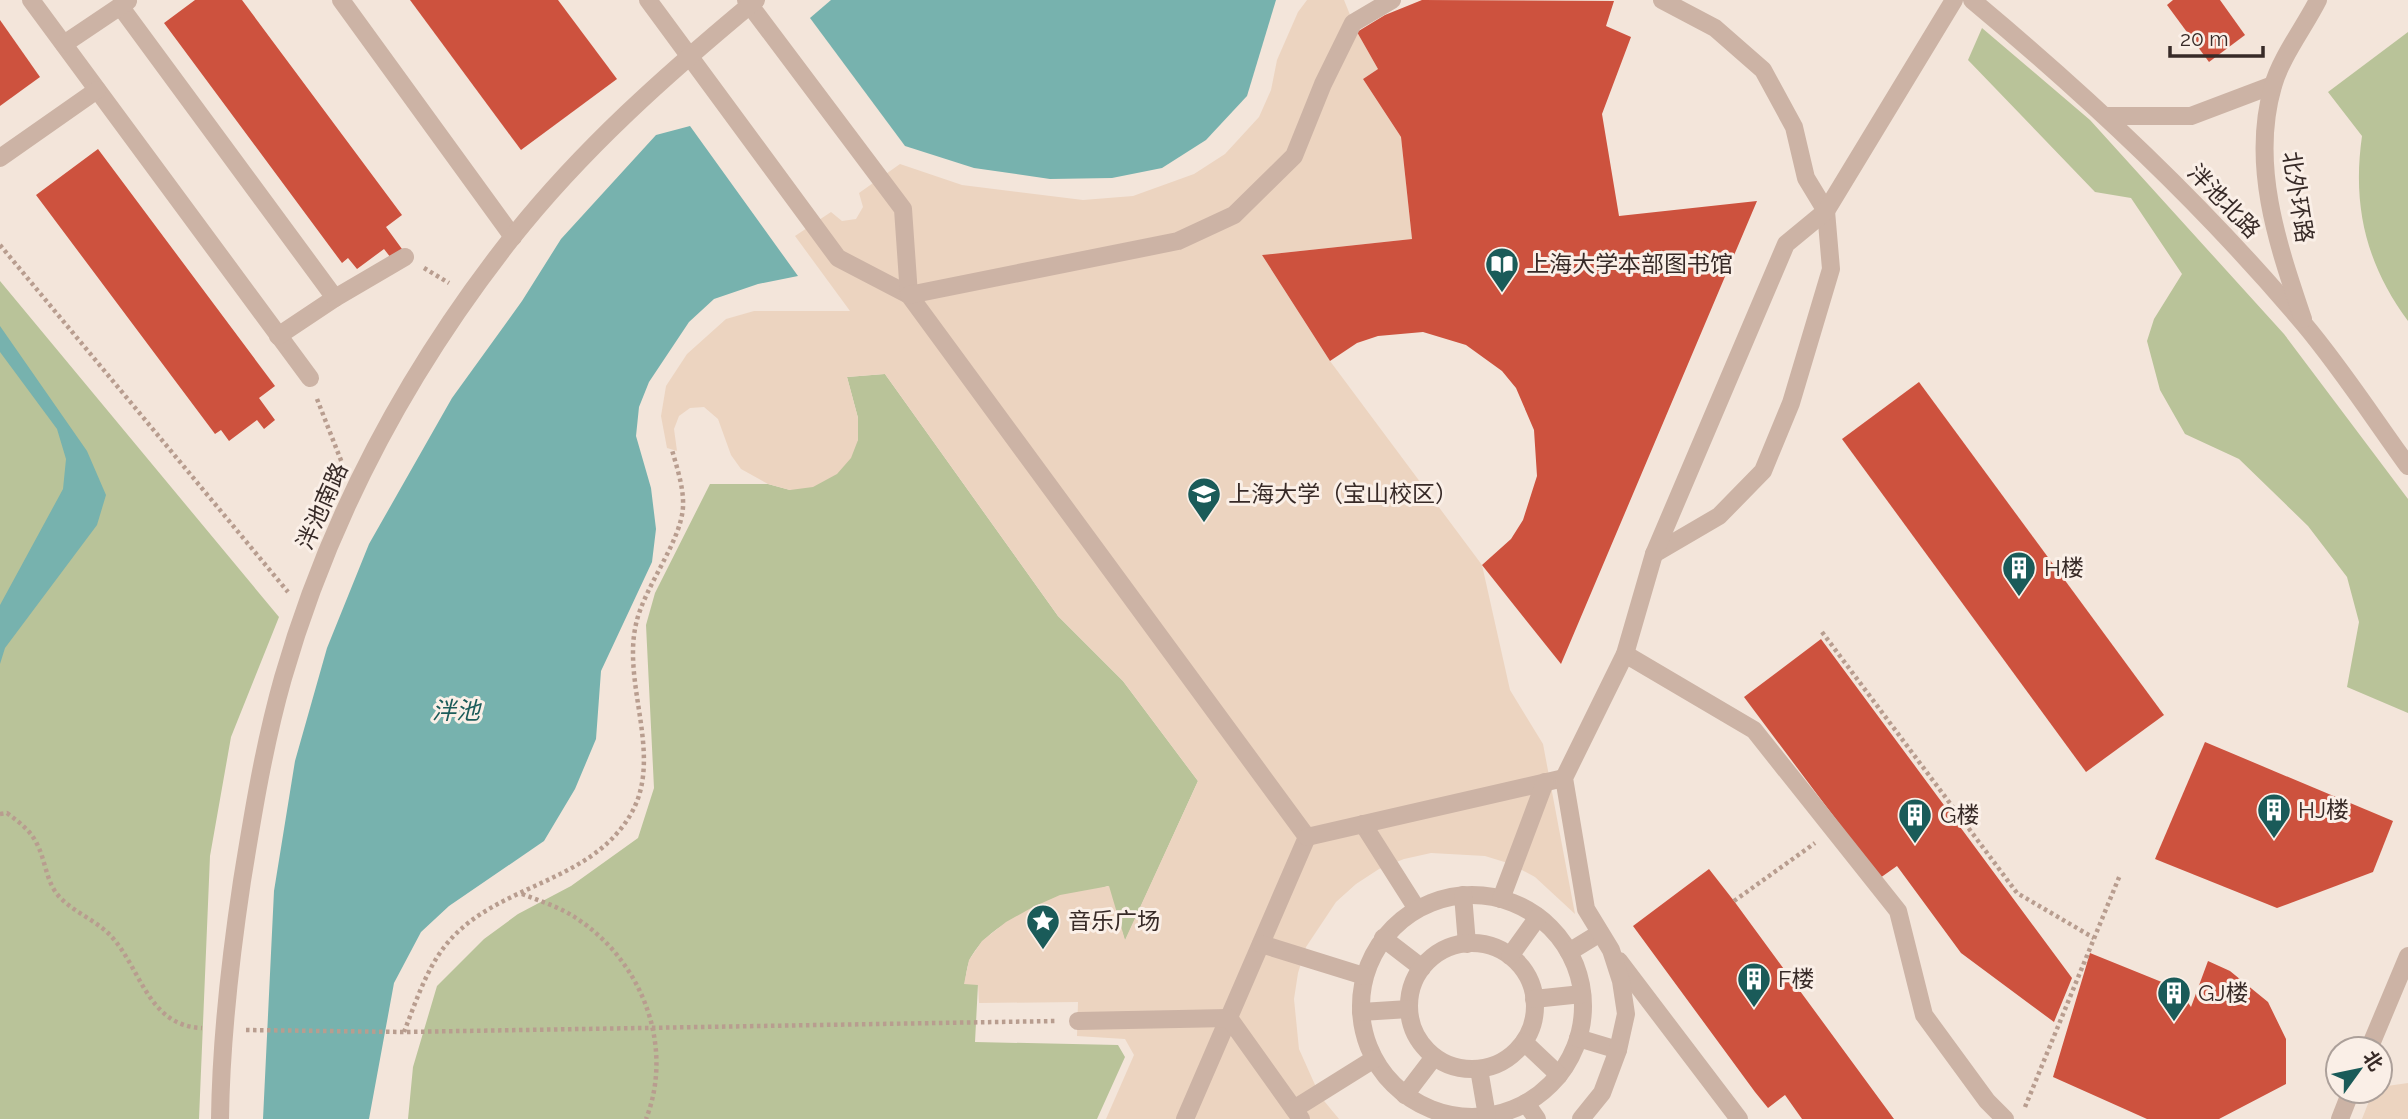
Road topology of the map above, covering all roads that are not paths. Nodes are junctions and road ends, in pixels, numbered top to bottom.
1 (31, 0) edge
2 (341, 0) edge
3 (648, 0) edge
4 (1392, 0) edge
5 (1662, 0) edge
6 (1954, 0) edge
7 (1972, 0) edge
8 (750, 2) edge
9 (2314, 2) edge
10 (124, 3) edge
11 (64, 44) junction
12 (690, 57) junction
13 (2273, 85) junction
14 (97, 90) junction
15 (2106, 116) junction
16 (0, 158) edge
17 (1826, 211) junction
18 (513, 237) junction
19 (405, 257) road end
20 (909, 295) junction
21 (335, 298) junction
22 (2305, 326) junction
23 (278, 336) junction
24 (310, 379) road end
25 (2408, 466) edge
26 (1654, 554) junction
27 (1625, 654) junction
28 (1563, 778) junction
29 (1545, 782) junction
30 (1363, 824) junction
31 (1307, 837) junction
32 (1463, 895) junction
33 (1501, 899) junction
34 (1417, 909) junction
35 (1538, 917) junction
36 (1600, 933) junction
37 (1383, 938) junction
38 (1261, 944) junction
39 (1466, 944) junction
40 (1611, 950) junction
41 (1569, 952) junction
42 (2408, 956) edge
43 (1510, 957) junction
44 (1422, 968) junction
45 (1364, 976) junction
46 (1582, 994) junction
47 (1534, 999) junction
48 (1409, 1009) junction
49 (1361, 1012) junction
50 (1229, 1018) junction
51 (1078, 1020) road end
52 (2375, 1035) edge
53 (1578, 1038) junction
54 (1524, 1042) junction
55 (1618, 1050) junction
56 (1434, 1057) junction
57 (1374, 1059) junction
58 (1479, 1069) junction
59 (1559, 1075) junction
60 (1405, 1095) junction
61 (1526, 1103) junction
62 (1297, 1114) edge
63 (1439, 1116) edge
64 (1487, 1116) junction
65 (220, 1119) edge
66 (1185, 1119) edge
67 (1537, 1119) edge
68 (1581, 1119) edge
69 (1740, 1119) edge
70 (2006, 1119) edge

1 - 11 street
2 - 18 street
3 - 12 street
4 - 20 street
5 - 17 street
6 - 17 street
7 - 15 street, 泮池北路
8 - 12 street, 泮池南路
8 - 20 street
9 - 13 street, 北外环路
10 - 11 street
10 - 21 street
11 - 14 street
12 - 18 street, 泮池南路
12 - 20 street
13 - 15 street
13 - 22 street, 北外环路
14 - 16 street
14 - 23 street
15 - 22 street, 泮池北路
17 - 26 street
17 - 26 street
18 - 65 street, 泮池南路
19 - 21 street
20 - 31 street
21 - 23 street
22 - 25 street, 泮池北路
23 - 24 street
26 - 27 street
27 - 28 street
27 - 70 street
28 - 29 street
28 - 36 street
29 - 30 street
29 - 33 street
30 - 31 street
30 - 34 street
31 - 38 street
32 - 33 street
32 - 34 street
32 - 39 street
33 - 35 street
34 - 37 street
35 - 41 street
35 - 43 street
36 - 40 street
36 - 41 street
37 - 44 street
37 - 45 street
38 - 45 street
38 - 50 street
39 - 43 street
39 - 44 street
40 - 55 street
40 - 69 street
41 - 46 street
42 - 52 street
43 - 47 street
44 - 48 street
45 - 49 street
46 - 47 street
46 - 53 street
47 - 54 street
48 - 49 street
48 - 56 street
49 - 57 street
50 - 51 street
50 - 62 street
50 - 66 street
53 - 55 street
53 - 59 street
54 - 58 street
54 - 59 street
55 - 68 street
56 - 58 street
56 - 60 street
57 - 60 street
57 - 62 street
58 - 64 street
59 - 61 street
60 - 63 street
61 - 64 street
61 - 67 street
63 - 64 street

